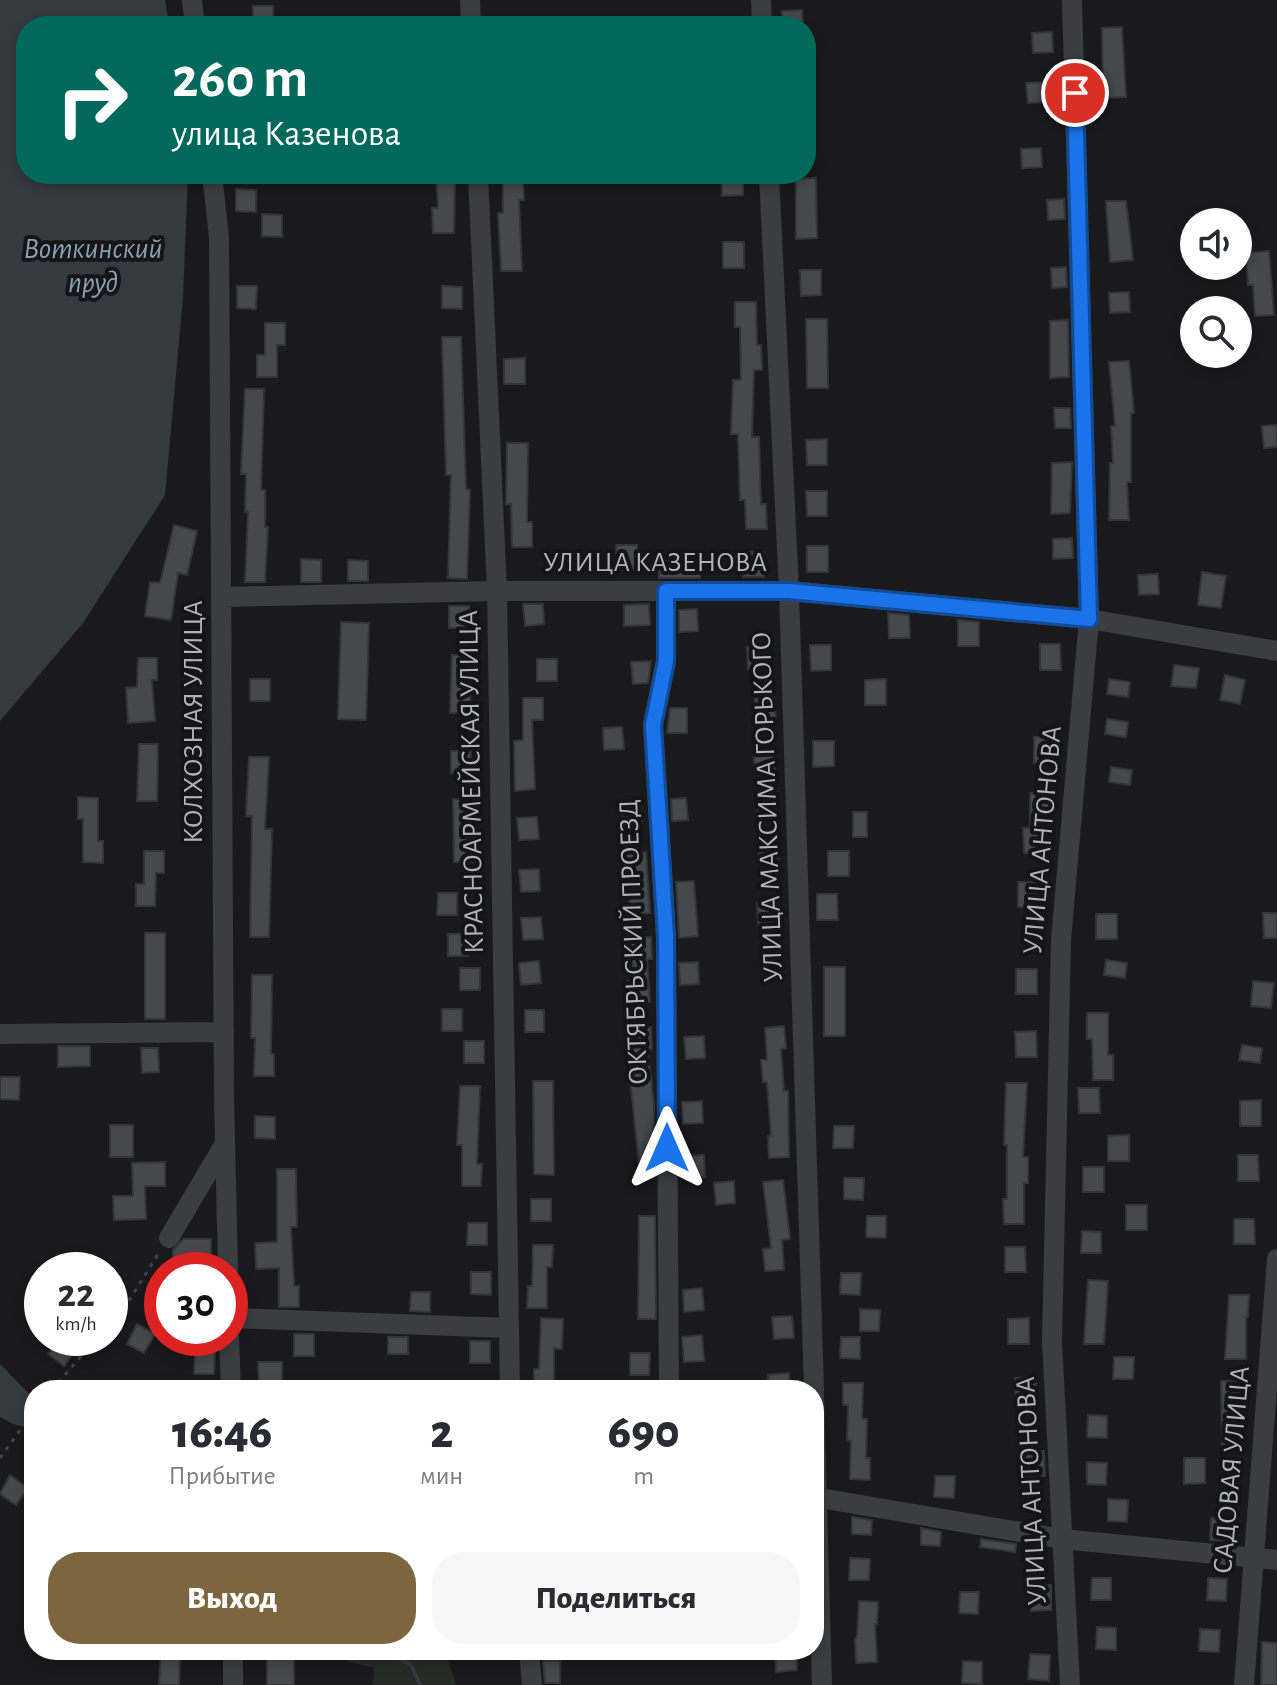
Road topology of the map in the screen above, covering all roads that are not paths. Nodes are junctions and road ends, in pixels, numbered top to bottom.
1 (1072, 0) edge
2 (213, 184) edge
3 (478, 184) edge
4 (769, 184) edge
5 (497, 591) junction
6 (666, 591) junction
7 (789, 591) junction
8 (221, 597) junction
9 (1089, 619) junction
10 (1277, 651) edge
11 (224, 1032) junction
12 (0, 1034) edge
13 (225, 1143) junction
14 (169, 1238) road end
15 (228, 1252) edge
16 (1277, 1259) edge
17 (248, 1319) edge
18 (508, 1328) junction
19 (230, 1356) edge
20 (231, 1380) edge
21 (510, 1380) edge
22 (669, 1380) edge
23 (814, 1380) edge
24 (824, 1498) edge
25 (1062, 1539) junction
26 (1253, 1557) junction
27 (1277, 1560) edge
28 (233, 1660) edge
29 (530, 1660) edge
30 (821, 1660) edge
31 (233, 1685) edge
32 (532, 1685) edge
33 (822, 1685) edge
34 (1070, 1685) edge
35 (1244, 1685) edge

1 - 9 street, УЛИЦА АНТОНОВА
2 - 8 street, КОЛХОЗНАЯ УЛИЦА
3 - 5 street, КРАСНОАРМЕЙСКАЯ УЛИЦА
4 - 7 street, УЛИЦА МАКСИМА ГОРЬКОГО
5 - 6 street, УЛИЦА КАЗЕНОВА
5 - 8 street, УЛИЦА КАЗЕНОВА
5 - 18 street, КРАСНОАРМЕЙСКАЯ УЛИЦА
6 - 7 street, УЛИЦА КАЗЕНОВА
6 - 22 street, ОКТЯБРЬСКИЙ ПРОЕЗД
7 - 9 street, УЛИЦА КАЗЕНОВА
7 - 23 street, УЛИЦА МАКСИМА ГОРЬКОГО
8 - 11 street, КОЛХОЗНАЯ УЛИЦА
9 - 10 street, УЛИЦА КАЗЕНОВА
9 - 25 street, УЛИЦА АНТОНОВА
11 - 12 street
11 - 13 street, КОЛХОЗНАЯ УЛИЦА
13 - 14 street
13 - 15 street, КОЛХОЗНАЯ УЛИЦА
16 - 26 street, САДОВАЯ УЛИЦА
17 - 18 street
18 - 21 street, КРАСНОАРМЕЙСКАЯ УЛИЦА
19 - 20 street
24 - 25 street
25 - 26 street
25 - 34 street, УЛИЦА АНТОНОВА
26 - 27 street
26 - 35 street, САДОВАЯ УЛИЦА
28 - 31 street
29 - 32 street
30 - 33 street

